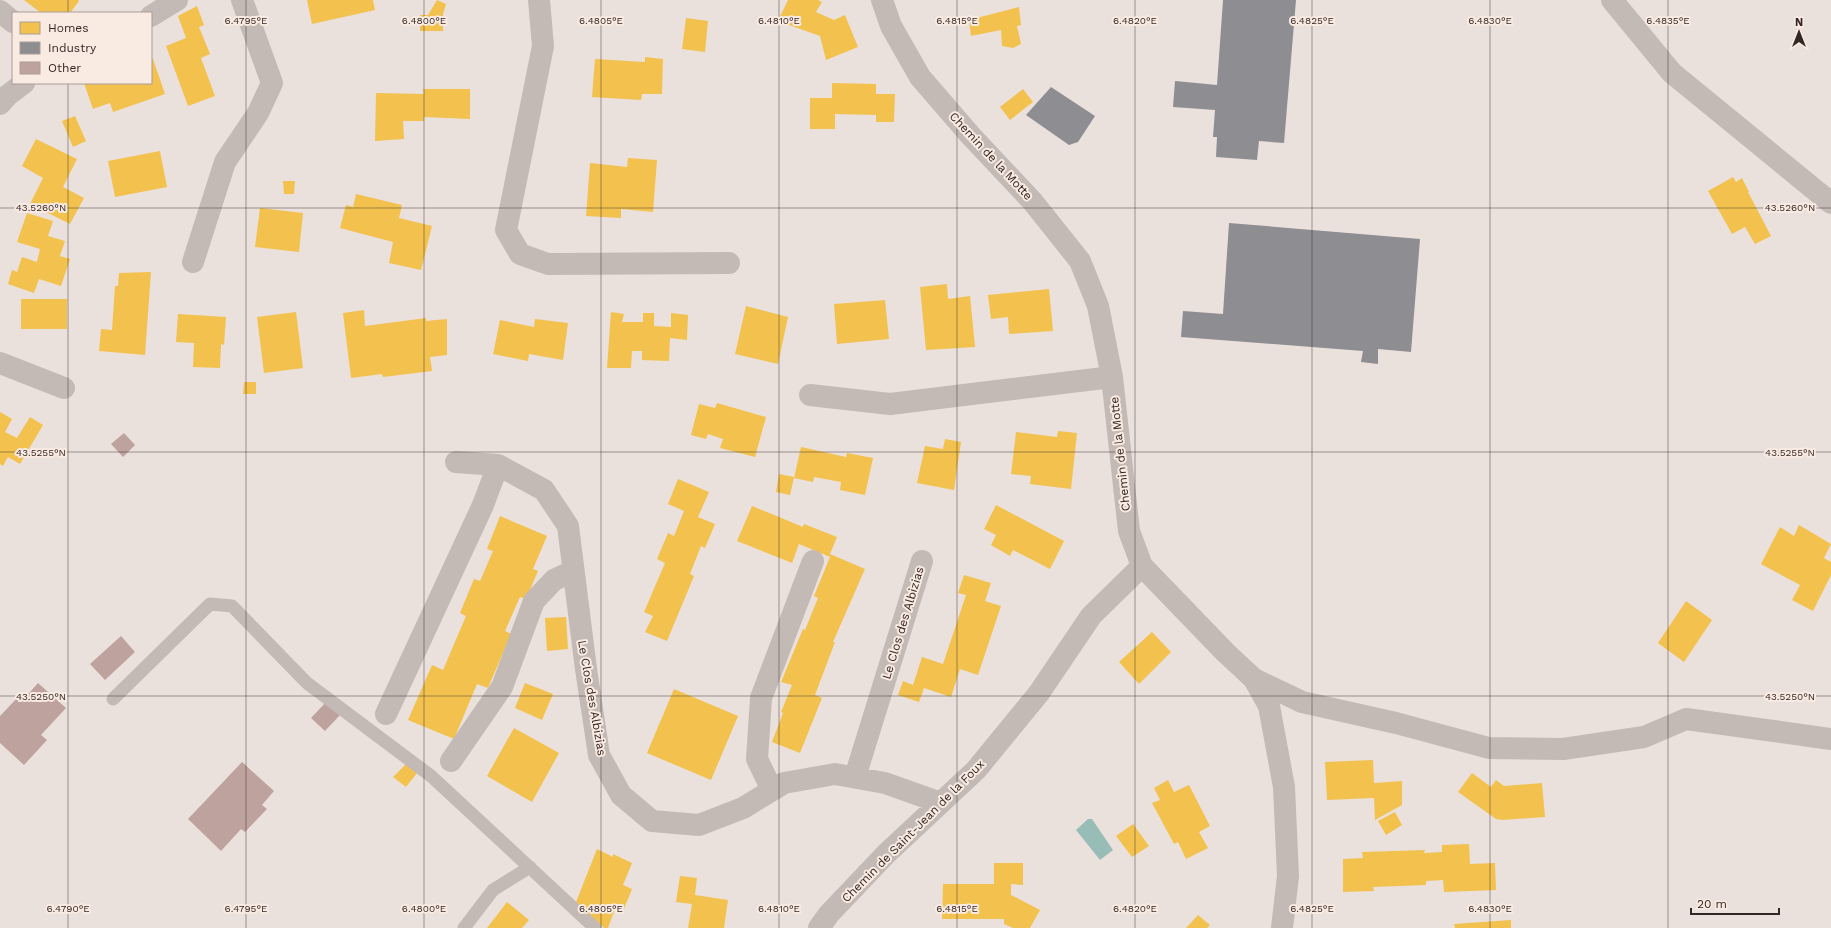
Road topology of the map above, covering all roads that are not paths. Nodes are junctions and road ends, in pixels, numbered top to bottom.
1 (177, 0) edge
2 (242, 0) edge
3 (539, 0) edge
4 (882, 0) edge
5 (1612, 0) edge
6 (0, 11) edge
7 (152, 15) edge
8 (12, 21) edge
9 (23, 84) edge
10 (0, 104) edge
11 (1831, 204) edge
12 (193, 262) dead end
13 (729, 262) dead end
14 (0, 364) edge
15 (1112, 377) junction
16 (64, 388) dead end
17 (810, 395) dead end
18 (456, 462) dead end
19 (498, 465) junction
20 (812, 561) dead end
21 (922, 561) dead end
22 (1142, 566) junction
23 (573, 571) junction
24 (1254, 679) junction
25 (113, 699) dead end
26 (386, 714) dead end
27 (1831, 739) edge
28 (451, 761) dead end
29 (855, 777) junction
30 (772, 790) junction
31 (941, 803) junction
32 (530, 867) junction
33 (464, 928) edge
34 (595, 928) edge
35 (818, 928) edge
36 (1282, 928) edge

1 - 7 street
2 - 12 street
3 - 13 street
4 - 15 street, Chemin de la Motte
5 - 11 street
6 - 8 street
9 - 10 street
14 - 16 street
15 - 17 street
15 - 22 street, Chemin de la Motte
18 - 19 street, Le Clos des Albizias
19 - 23 street, Le Clos des Albizias
19 - 26 street
20 - 30 street
21 - 29 street, Le Clos des Albizias
22 - 24 street, Chemin de la Motte
22 - 31 street, Chemin de Saint-Jean de la Foux
23 - 28 street
23 - 30 street, Le Clos des Albizias
24 - 27 street
24 - 36 street, Chemin de la Motte
25 - 32 lane
29 - 30 street, Le Clos des Albizias
29 - 31 street, Le Clos des Albizias
31 - 35 street, Chemin de Saint-Jean de la Foux
32 - 33 lane
32 - 34 lane

